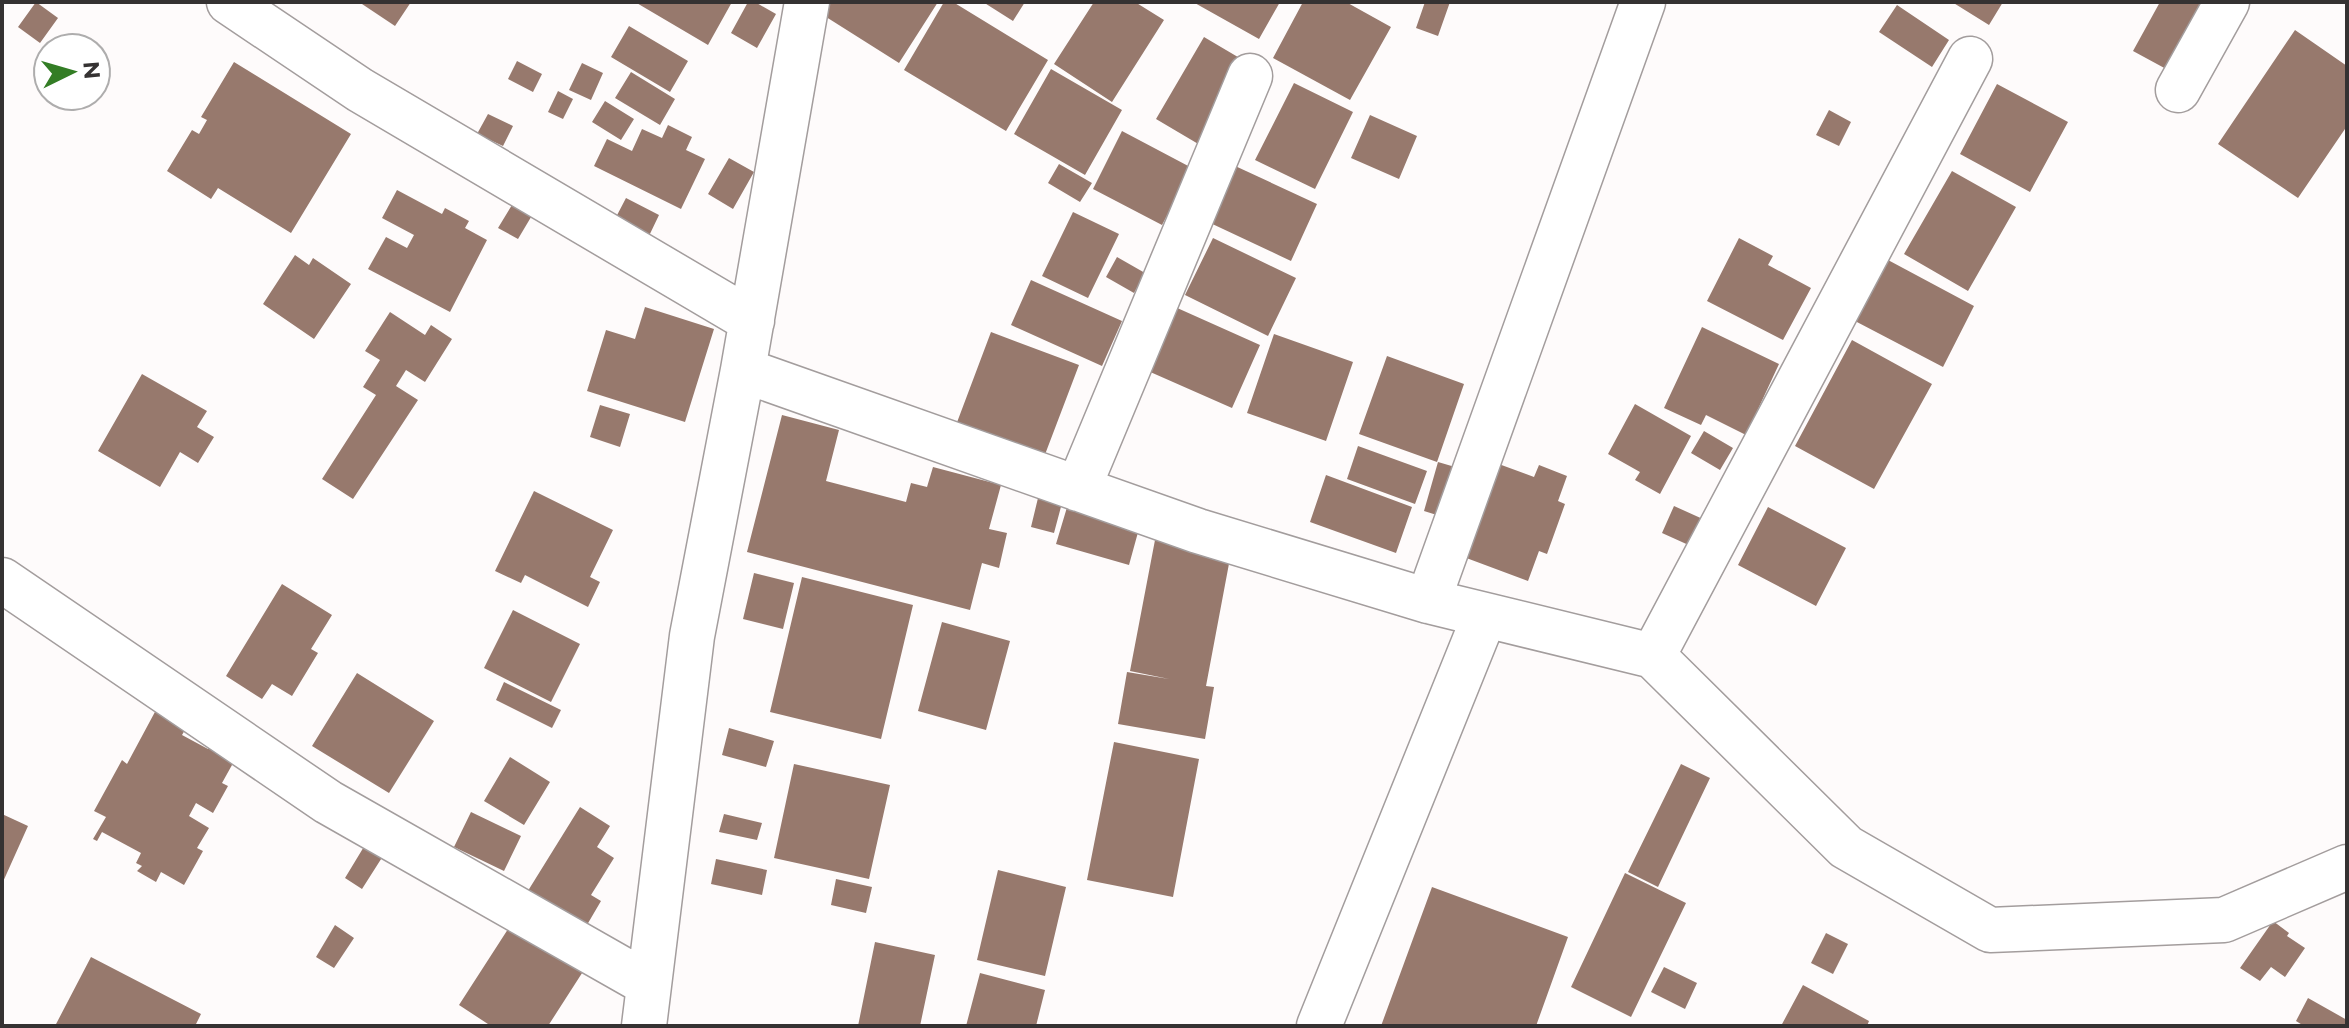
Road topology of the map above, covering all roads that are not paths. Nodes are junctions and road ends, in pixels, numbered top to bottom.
1 (229, 2) edge
2 (807, 2) edge
3 (1643, 2) edge
4 (2227, 2) edge
5 (1970, 59) dead end
6 (1250, 76) dead end
7 (2178, 90) dead end
8 (752, 321) junction
9 (743, 370) junction
10 (1078, 489) junction
11 (2, 580) edge
12 (1428, 601) junction
13 (1485, 615) junction
14 (1653, 656) junction
15 (2347, 867) edge
16 (646, 1005) edge
17 (1319, 1026) edge

1 - 8 street
2 - 8 street
3 - 12 street
4 - 7 street
5 - 14 street
6 - 10 street
8 - 9 street
9 - 10 street
9 - 16 street
10 - 12 street
11 - 16 street
12 - 13 street
13 - 14 street
13 - 17 street
14 - 15 street

